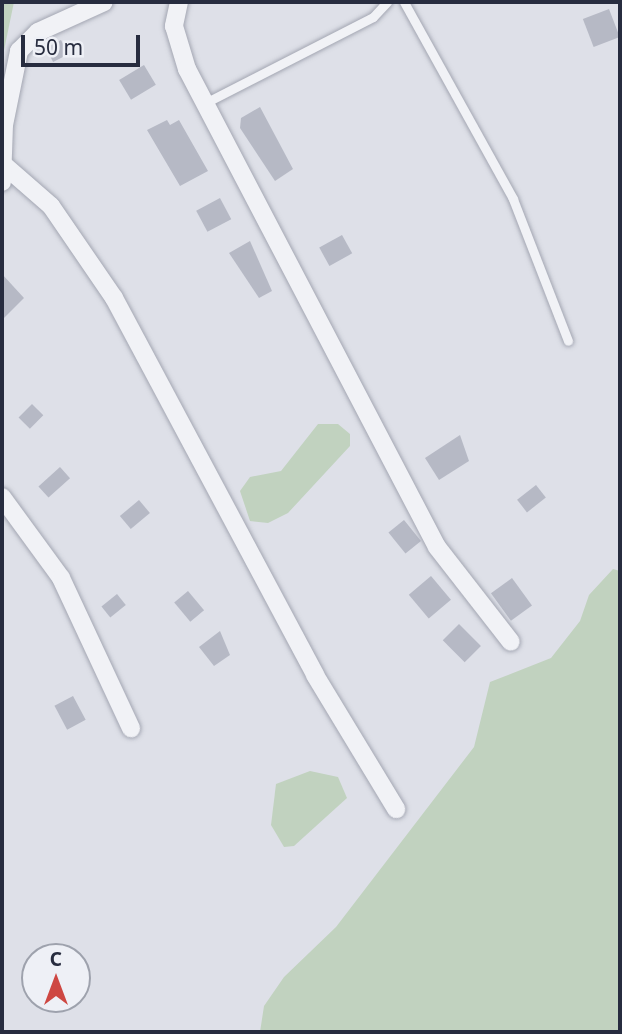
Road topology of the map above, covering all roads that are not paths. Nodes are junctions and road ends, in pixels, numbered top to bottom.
1 (104, 2) edge
2 (178, 2) edge
3 (387, 2) edge
4 (404, 2) edge
5 (206, 102) junction
6 (3, 174) edge
7 (568, 341) dead end
8 (2, 497) edge
9 (511, 642) dead end
10 (131, 728) dead end
11 (396, 809) dead end

1 - 6 street
2 - 5 street
3 - 5 lane
4 - 7 lane
5 - 9 street
6 - 11 street
8 - 10 street

